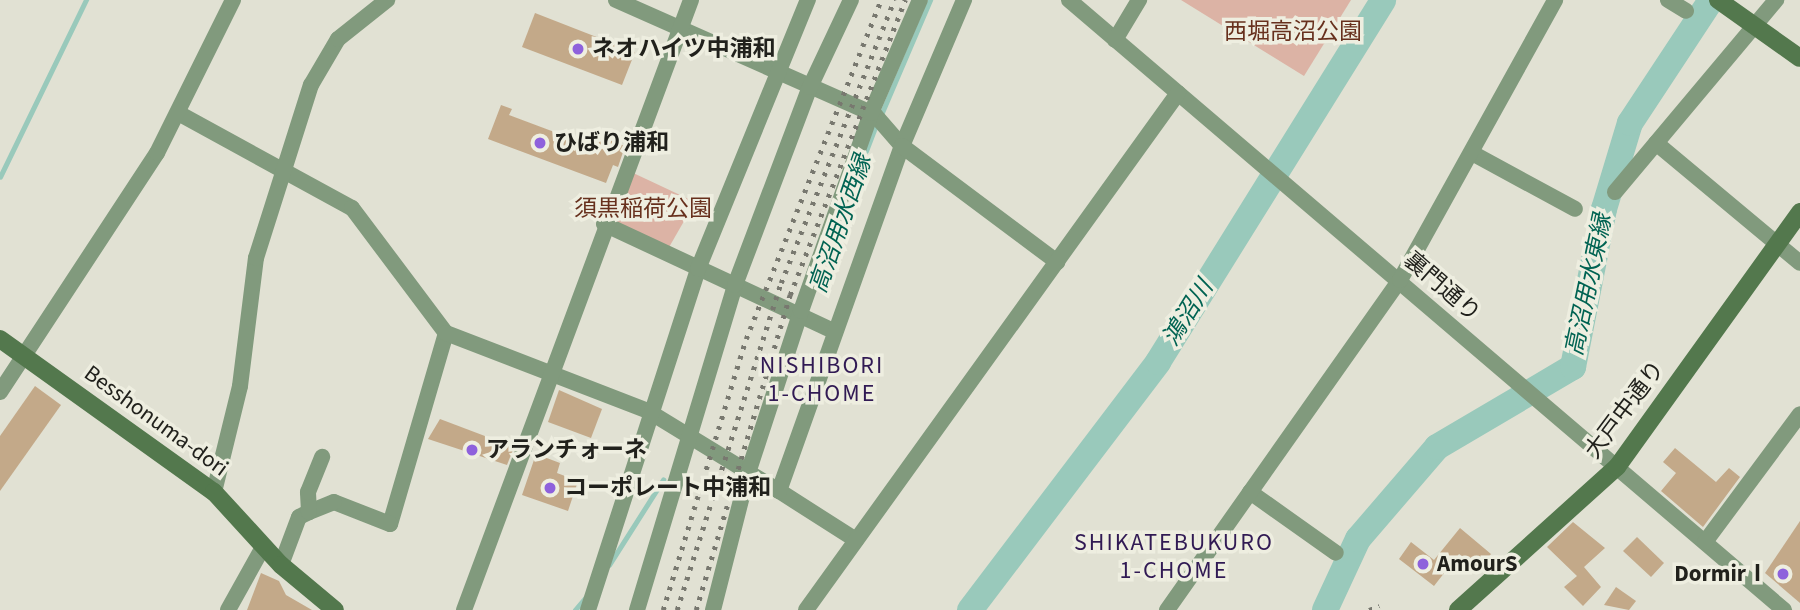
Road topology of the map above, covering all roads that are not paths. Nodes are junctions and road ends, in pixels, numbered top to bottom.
1 (233, 0) edge
2 (387, 0) edge
3 (616, 0) edge
4 (691, 0) edge
5 (808, 0) edge
6 (851, 0) edge
7 (920, 0) edge
8 (964, 0) edge
9 (1069, 0) edge
10 (1139, 0) edge
11 (1555, 0) edge
12 (1668, 0) edge
13 (1776, 0) edge
14 (1720, 1) edge
15 (1686, 11) dead end
16 (1755, 26) junction
17 (681, 28) junction
18 (1115, 40) junction
19 (1800, 58) edge
20 (776, 71) junction
21 (810, 87) junction
22 (1178, 93) junction
23 (180, 114) junction
24 (873, 114) junction
25 (1656, 143) junction
26 (902, 146) junction
27 (1472, 153) junction
28 (284, 168) junction
29 (1615, 192) dead end
30 (1575, 209) dead end
31 (1800, 212) edge
32 (604, 224) junction
33 (1775, 243) junction
34 (1057, 262) junction
35 (1800, 263) edge
36 (698, 269) junction
37 (1400, 280) junction
38 (735, 285) junction
39 (806, 314) junction
40 (833, 331) junction
41 (446, 334) junction
42 (0, 339) edge
43 (24, 355) junction
44 (553, 373) junction
45 (0, 392) edge
46 (648, 411) junction
47 (1800, 414) edge
48 (687, 434) junction
49 (322, 457) dead end
50 (1617, 467) junction
51 (748, 473) junction
52 (779, 491) junction
53 (214, 492) junction
54 (1250, 492) junction
55 (309, 512) junction
56 (856, 540) junction
57 (1705, 542) junction
58 (263, 547) junction
59 (1336, 553) dead end
60 (281, 565) junction
61 (228, 610) edge
62 (335, 610) edge
63 (464, 610) edge
64 (588, 610) edge
65 (638, 610) edge
66 (713, 610) edge
67 (806, 610) edge
68 (1167, 610) edge
69 (1458, 610) edge
70 (1784, 610) edge

1 - 23 street
2 - 28 street
3 - 17 street
4 - 17 street
5 - 20 street
6 - 21 street
7 - 24 street
8 - 26 street
9 - 18 street, 裏門通り
10 - 18 street
11 - 27 street
12 - 15 street
13 - 16 street
14 - 16 street
16 - 19 street
16 - 25 street
17 - 20 street
17 - 32 street
18 - 22 street, 裏門通り
20 - 21 street
20 - 36 street
21 - 24 street
21 - 38 street
22 - 34 street
22 - 37 street, 裏門通り
23 - 28 street
23 - 43 street
24 - 26 street
24 - 39 street
25 - 29 street
25 - 33 street
26 - 34 street
26 - 40 street
27 - 30 street
27 - 37 street
28 - 41 street
28 - 53 street
31 - 33 street, 大戸中通り
32 - 36 street
32 - 44 street
33 - 35 street
33 - 50 street, 大戸中通り
34 - 56 street
36 - 38 street
36 - 46 street
37 - 50 street, 裏門通り
37 - 54 street
38 - 39 street
38 - 48 street
39 - 40 street
39 - 51 street
40 - 52 street
41 - 44 street
41 - 55 street
42 - 43 street, Besshonuma-dori
43 - 45 street
43 - 53 street, Besshonuma-dori
44 - 46 street
44 - 63 street
46 - 48 street
46 - 64 street
47 - 57 street
48 - 51 street
48 - 65 street
49 - 55 street
50 - 57 street, 裏門通り
50 - 69 street, 大戸中通り
51 - 52 street
51 - 66 street
52 - 56 street
53 - 58 street, Besshonuma-dori
54 - 59 street
54 - 68 street
55 - 60 street
56 - 67 street
57 - 70 street, 裏門通り
58 - 60 street, Besshonuma-dori
58 - 61 street
60 - 62 street, Besshonuma-dori

